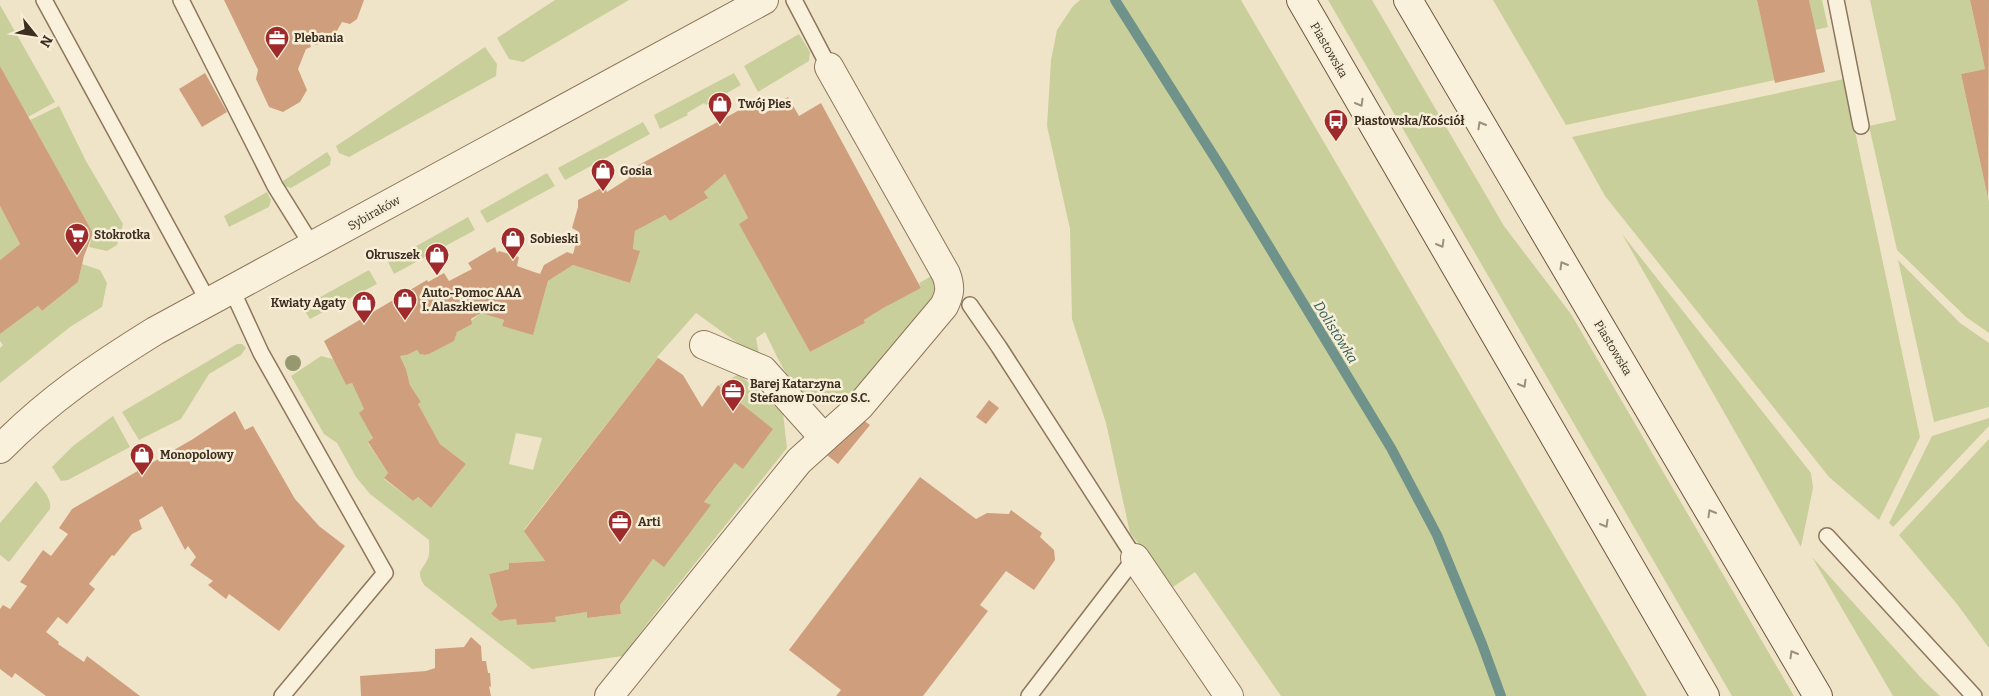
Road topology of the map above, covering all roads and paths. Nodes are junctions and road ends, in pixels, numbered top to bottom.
1 (44, 0) edge
2 (181, 0) edge
3 (764, 0) edge
4 (794, 0) edge
5 (1301, 0) edge
6 (1408, 0) edge
7 (1836, 0) edge
8 (829, 67) joint
9 (1861, 126) dead end
10 (313, 247) junction
11 (220, 296) junction
12 (970, 305) dead end
13 (704, 345) dead end
14 (824, 438) junction
15 (0, 448) edge
16 (1827, 536) dead end
17 (1135, 558) junction
18 (282, 696) edge
19 (609, 696) edge
20 (1029, 696) edge
21 (1229, 696) edge
22 (1705, 696) edge
23 (1818, 696) edge
24 (1974, 696) edge

1 - 11 lane
2 - 10 lane
3 - 10 street, Sybiraków
4 - 8 lane
5 -> 22 street, Piastowska
23 -> 6 street, Piastowska
7 - 9 lane
8 - 14 street
10 - 11 street, Sybiraków
11 - 15 street, Sybiraków
11 - 18 lane
12 - 17 lane
13 - 14 street
14 - 19 street
16 - 24 lane
17 - 20 lane
17 - 21 street

